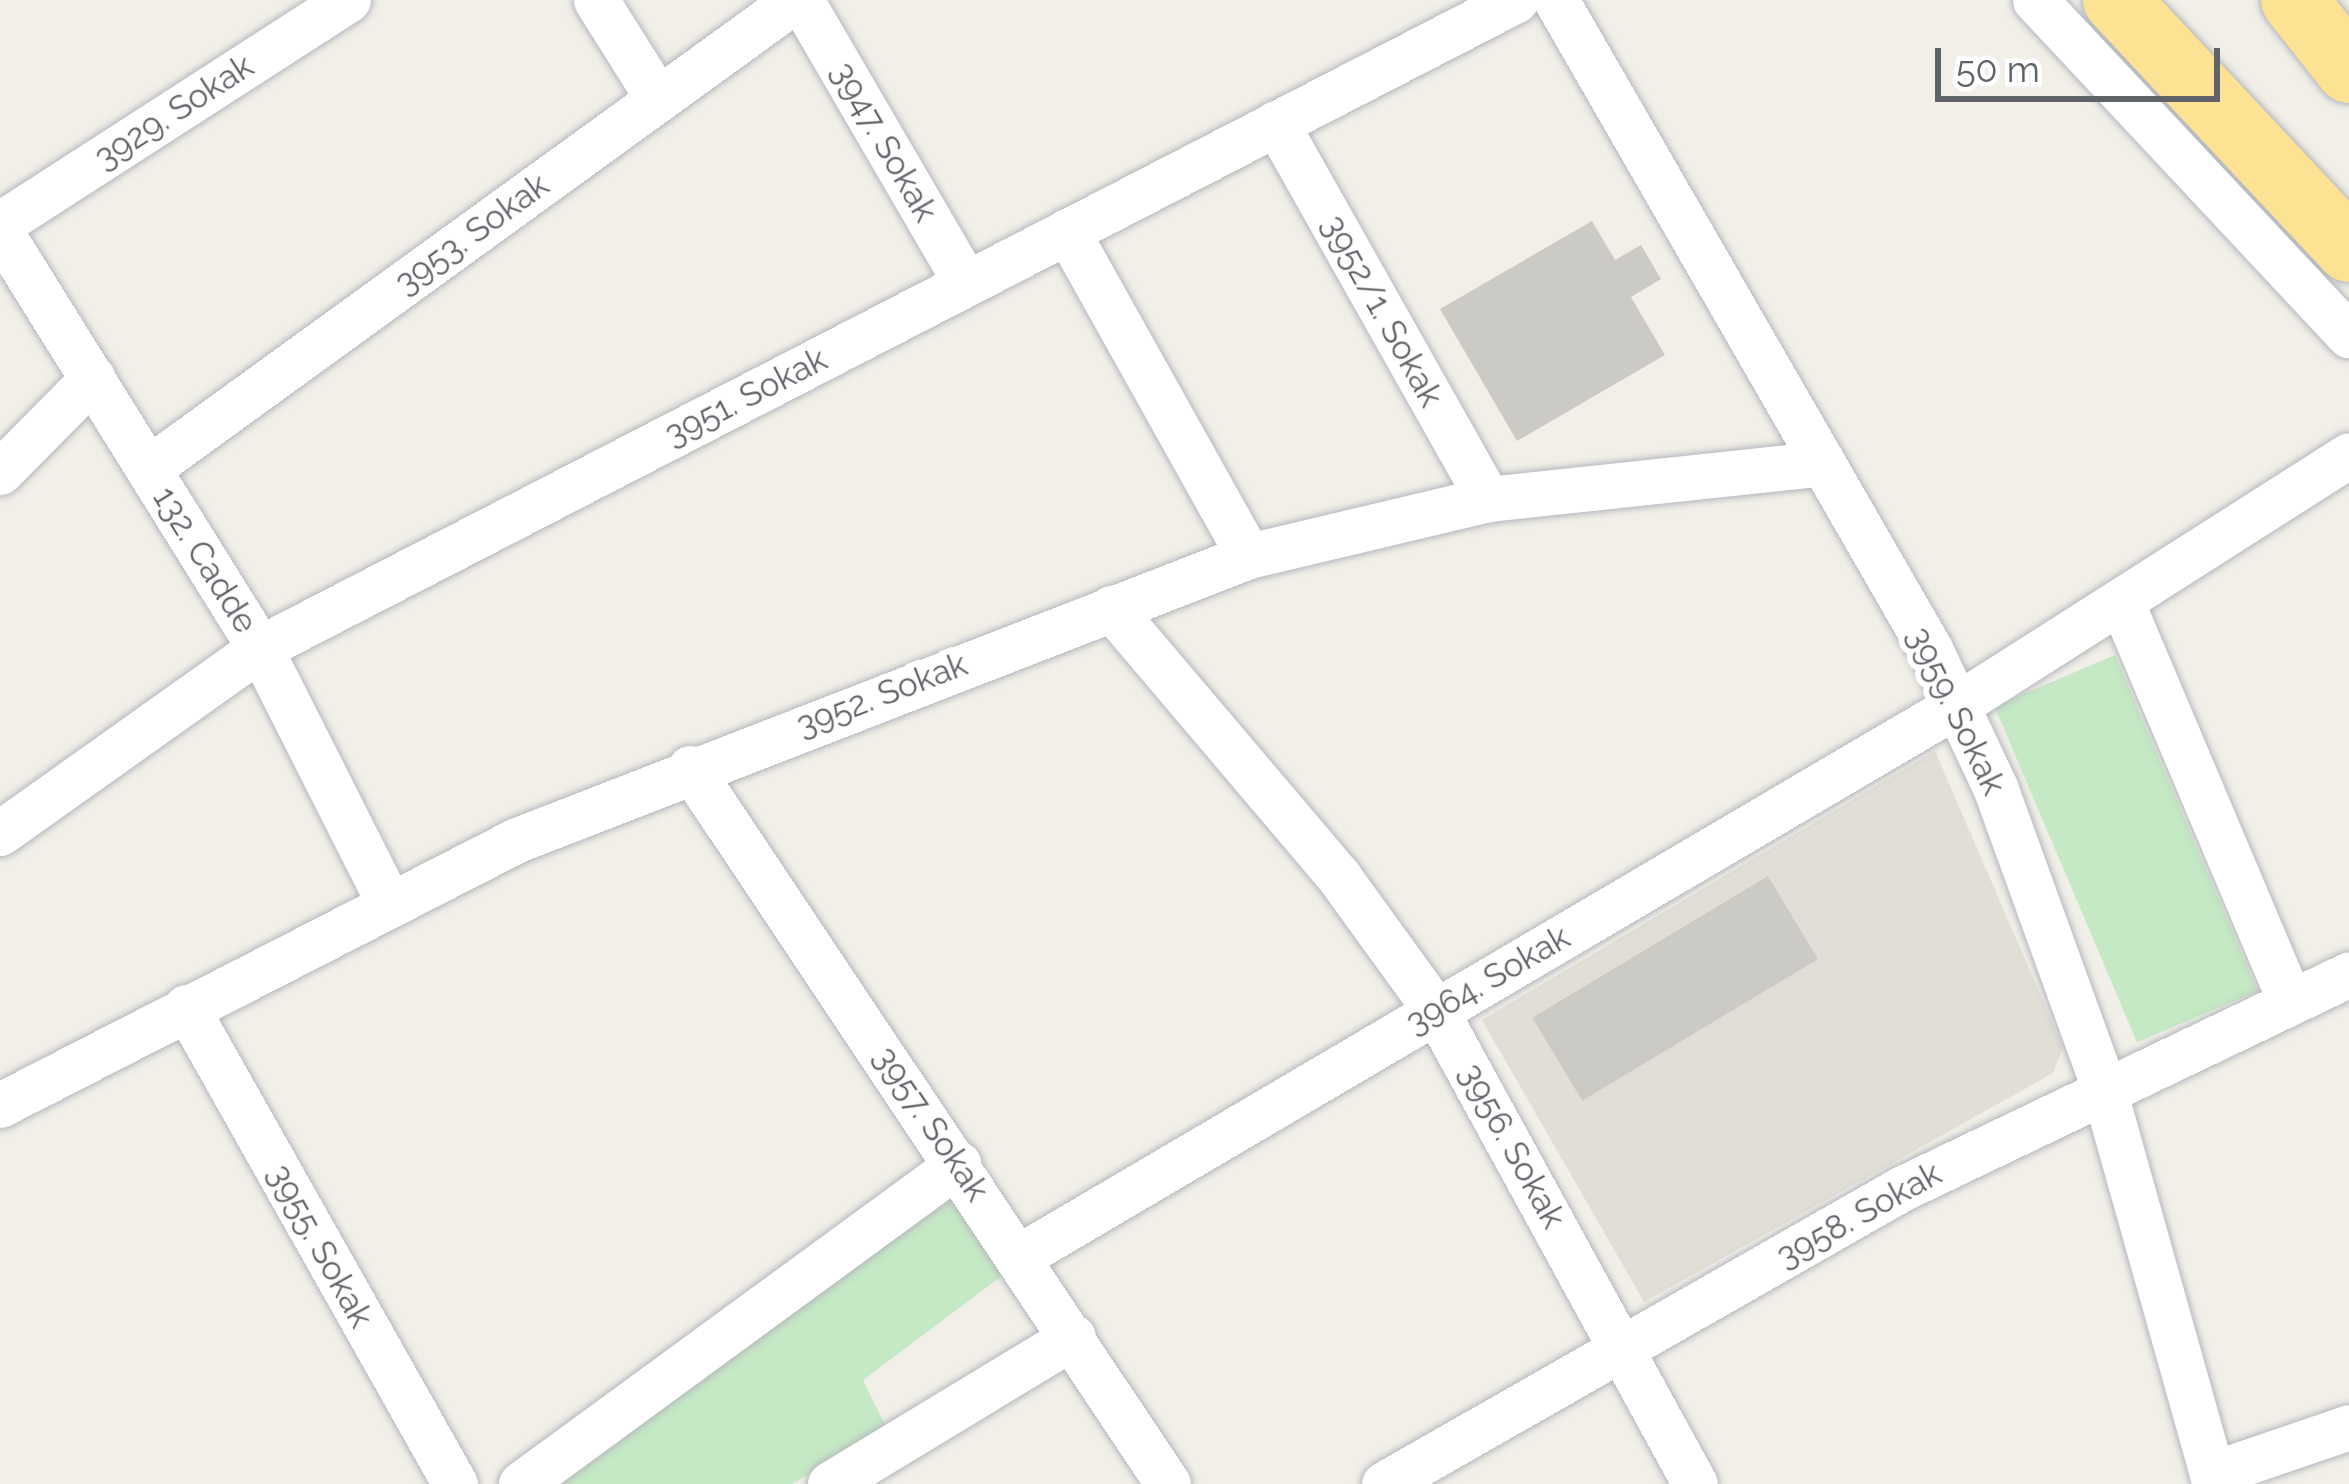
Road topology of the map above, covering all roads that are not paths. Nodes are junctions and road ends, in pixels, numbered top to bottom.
1 (348, 0) edge
2 (596, 0) edge
3 (798, 0) edge
4 (1516, 0) edge
5 (1556, 0) edge
6 (2035, 0) edge
7 (2116, 0) edge
8 (2294, 0) edge
9 (2349, 70) edge
10 (658, 99) junction
11 (1276, 124) junction
12 (0, 228) edge
13 (1066, 231) junction
14 (2349, 249) edge
15 (966, 283) junction
16 (2349, 334) edge
17 (93, 378) junction
18 (2349, 454) edge
19 (1823, 463) junction
20 (149, 468) junction
21 (0, 472) edge
22 (1488, 500) junction
23 (1249, 556) junction
24 (2121, 601) junction
25 (1111, 608) junction
26 (260, 648) junction
27 (1957, 705) junction
28 (690, 767) junction
29 (0, 833) edge
30 (388, 901) junction
31 (2349, 974) edge
32 (2290, 1001) junction
33 (186, 1007) junction
34 (1436, 1011) junction
35 (2103, 1086) junction
36 (0, 1105) edge
37 (958, 1164) junction
38 (1020, 1256) junction
39 (1073, 1337) junction
40 (1625, 1346) junction
41 (2349, 1426) edge
42 (2214, 1479) edge
43 (455, 1484) edge
44 (521, 1484) edge
45 (830, 1484) edge
46 (1168, 1484) edge
47 (1384, 1484) edge
48 (1695, 1484) edge

1 - 12 street, 3929. Sokak
2 - 10 street
3 - 10 street, 3953. Sokak
3 - 15 street, 3947. Sokak
4 - 11 street, 3951. Sokak
5 - 19 street, 3959. Sokak
6 - 16 street
7 - 14 highway
8 - 9 highway
10 - 20 street, 3953. Sokak
11 - 13 street, 3951. Sokak
11 - 22 street, 3952/1. Sokak
12 - 17 street, 132. Cadde
13 - 15 street, 3951. Sokak
13 - 23 street
15 - 26 street, 3951. Sokak
17 - 20 street, 132. Cadde
17 - 21 street
18 - 24 street, 3964. Sokak
19 - 22 street, 3952. Sokak
19 - 27 street, 3959. Sokak
20 - 26 street, 132. Cadde
22 - 23 street, 3952. Sokak
23 - 25 street, 3952. Sokak
24 - 27 street, 3964. Sokak
24 - 32 street
25 - 28 street, 3952. Sokak
25 - 34 street, 3956. Sokak
26 - 29 street, 3951. Sokak
26 - 30 street, 132. Cadde
27 - 34 street, 3964. Sokak
27 - 35 street, 3959. Sokak
28 - 30 street, 3952. Sokak
28 - 37 street, 3957. Sokak
30 - 33 street, 3952. Sokak
31 - 32 street, 3958. Sokak
32 - 35 street, 3958. Sokak
33 - 36 street, 3952. Sokak
33 - 43 street, 3955. Sokak
34 - 38 street, 3964. Sokak
34 - 40 street, 3956. Sokak
35 - 40 street, 3958. Sokak
35 - 42 street, 3959. Sokak
37 - 38 street, 3957. Sokak
37 - 44 street
38 - 39 street, 3957. Sokak
39 - 45 street
39 - 46 street, 3957. Sokak
40 - 47 street, 3958. Sokak
40 - 48 street, 3956. Sokak
41 - 42 street

